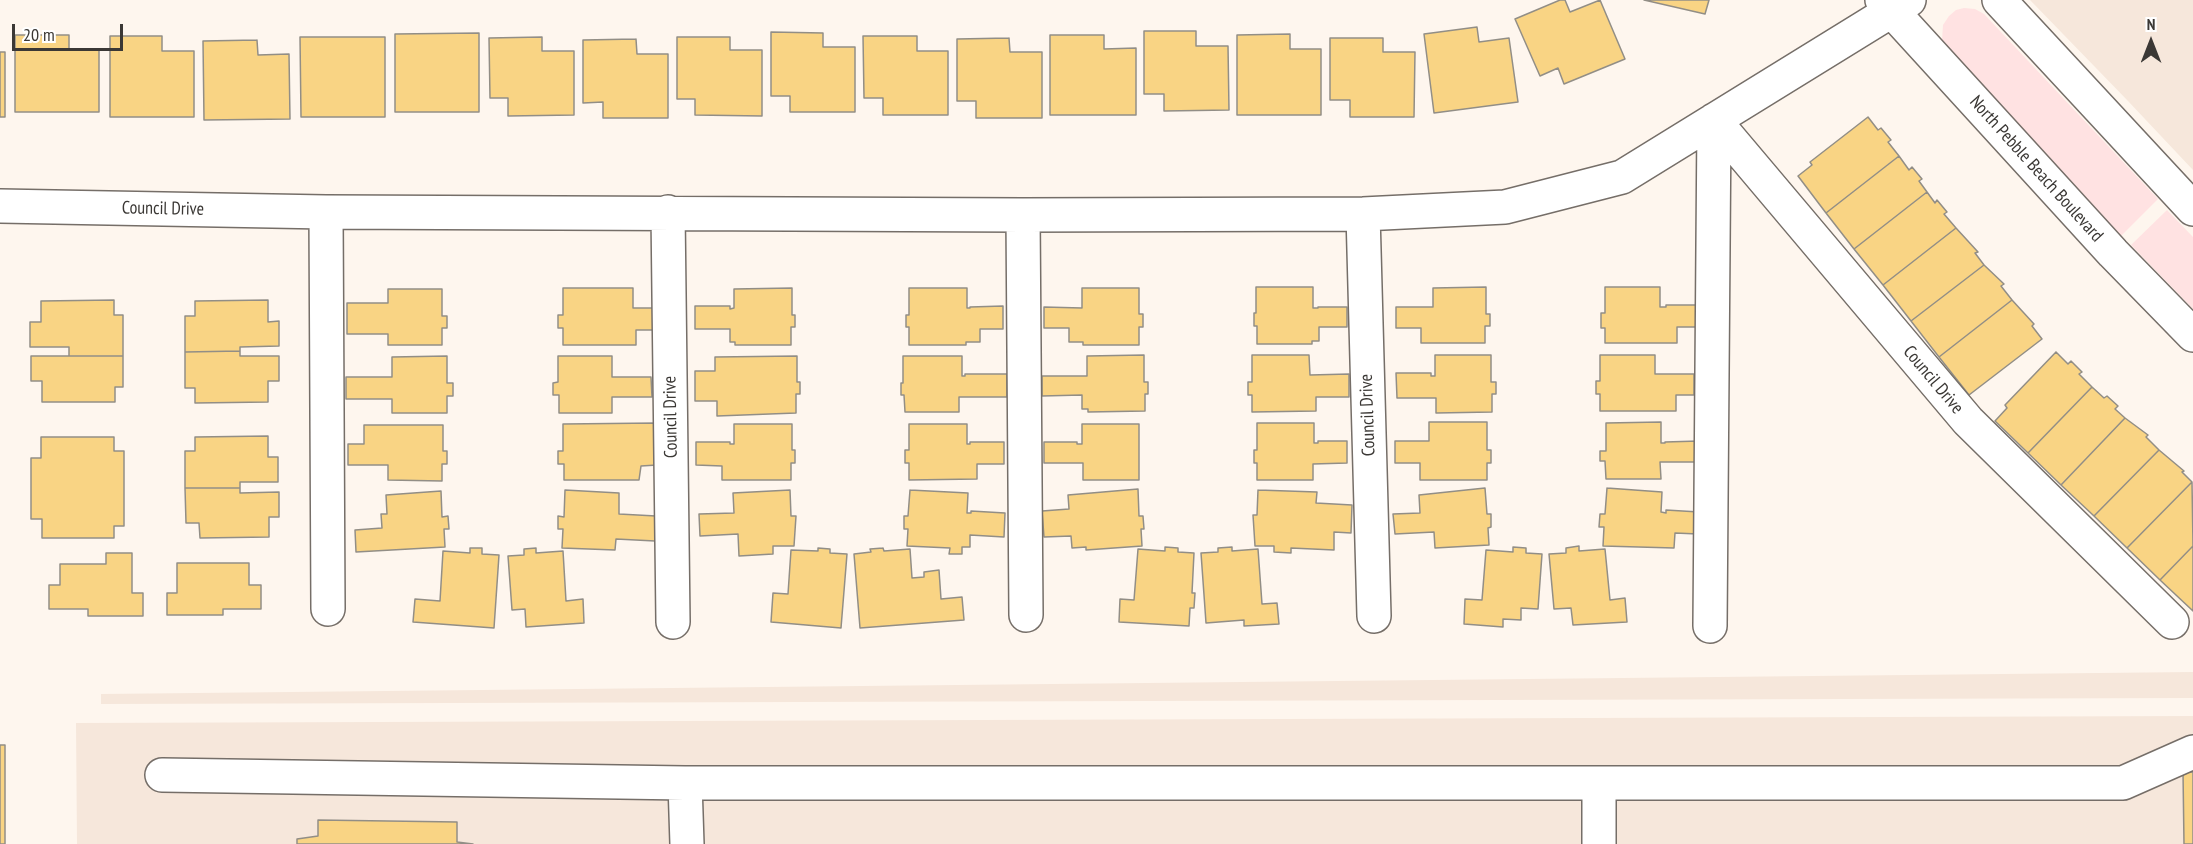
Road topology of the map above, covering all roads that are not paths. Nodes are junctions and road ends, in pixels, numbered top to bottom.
1 (1999, 0) edge
2 (1894, 4) edge
3 (1714, 120) junction
4 (0, 206) edge
5 (2193, 209) edge
6 (326, 212) junction
7 (669, 212) junction
8 (1363, 214) junction
9 (1023, 215) junction
10 (2193, 335) edge
11 (328, 609) dead end
12 (1026, 615) dead end
13 (1374, 616) dead end
14 (673, 622) dead end
15 (2172, 622) dead end
16 (1710, 626) dead end
17 (2193, 752) edge
18 (162, 775) dead end
19 (686, 783) junction
20 (1599, 783) junction
21 (687, 844) edge
22 (1599, 844) edge

1 - 5 street
2 - 3 street, Council Drive
2 - 10 street, North Pebble Beach Boulevard
3 - 8 street, Council Drive
3 - 15 street, Council Drive
3 - 16 street
4 - 6 street, Council Drive
6 - 7 street, Council Drive
6 - 11 street
7 - 9 street, Council Drive
7 - 14 street, Council Drive
8 - 9 street, Council Drive
8 - 13 street, Council Drive
9 - 12 street
17 - 20 street
18 - 19 street
19 - 20 street
19 - 21 street
20 - 22 street

